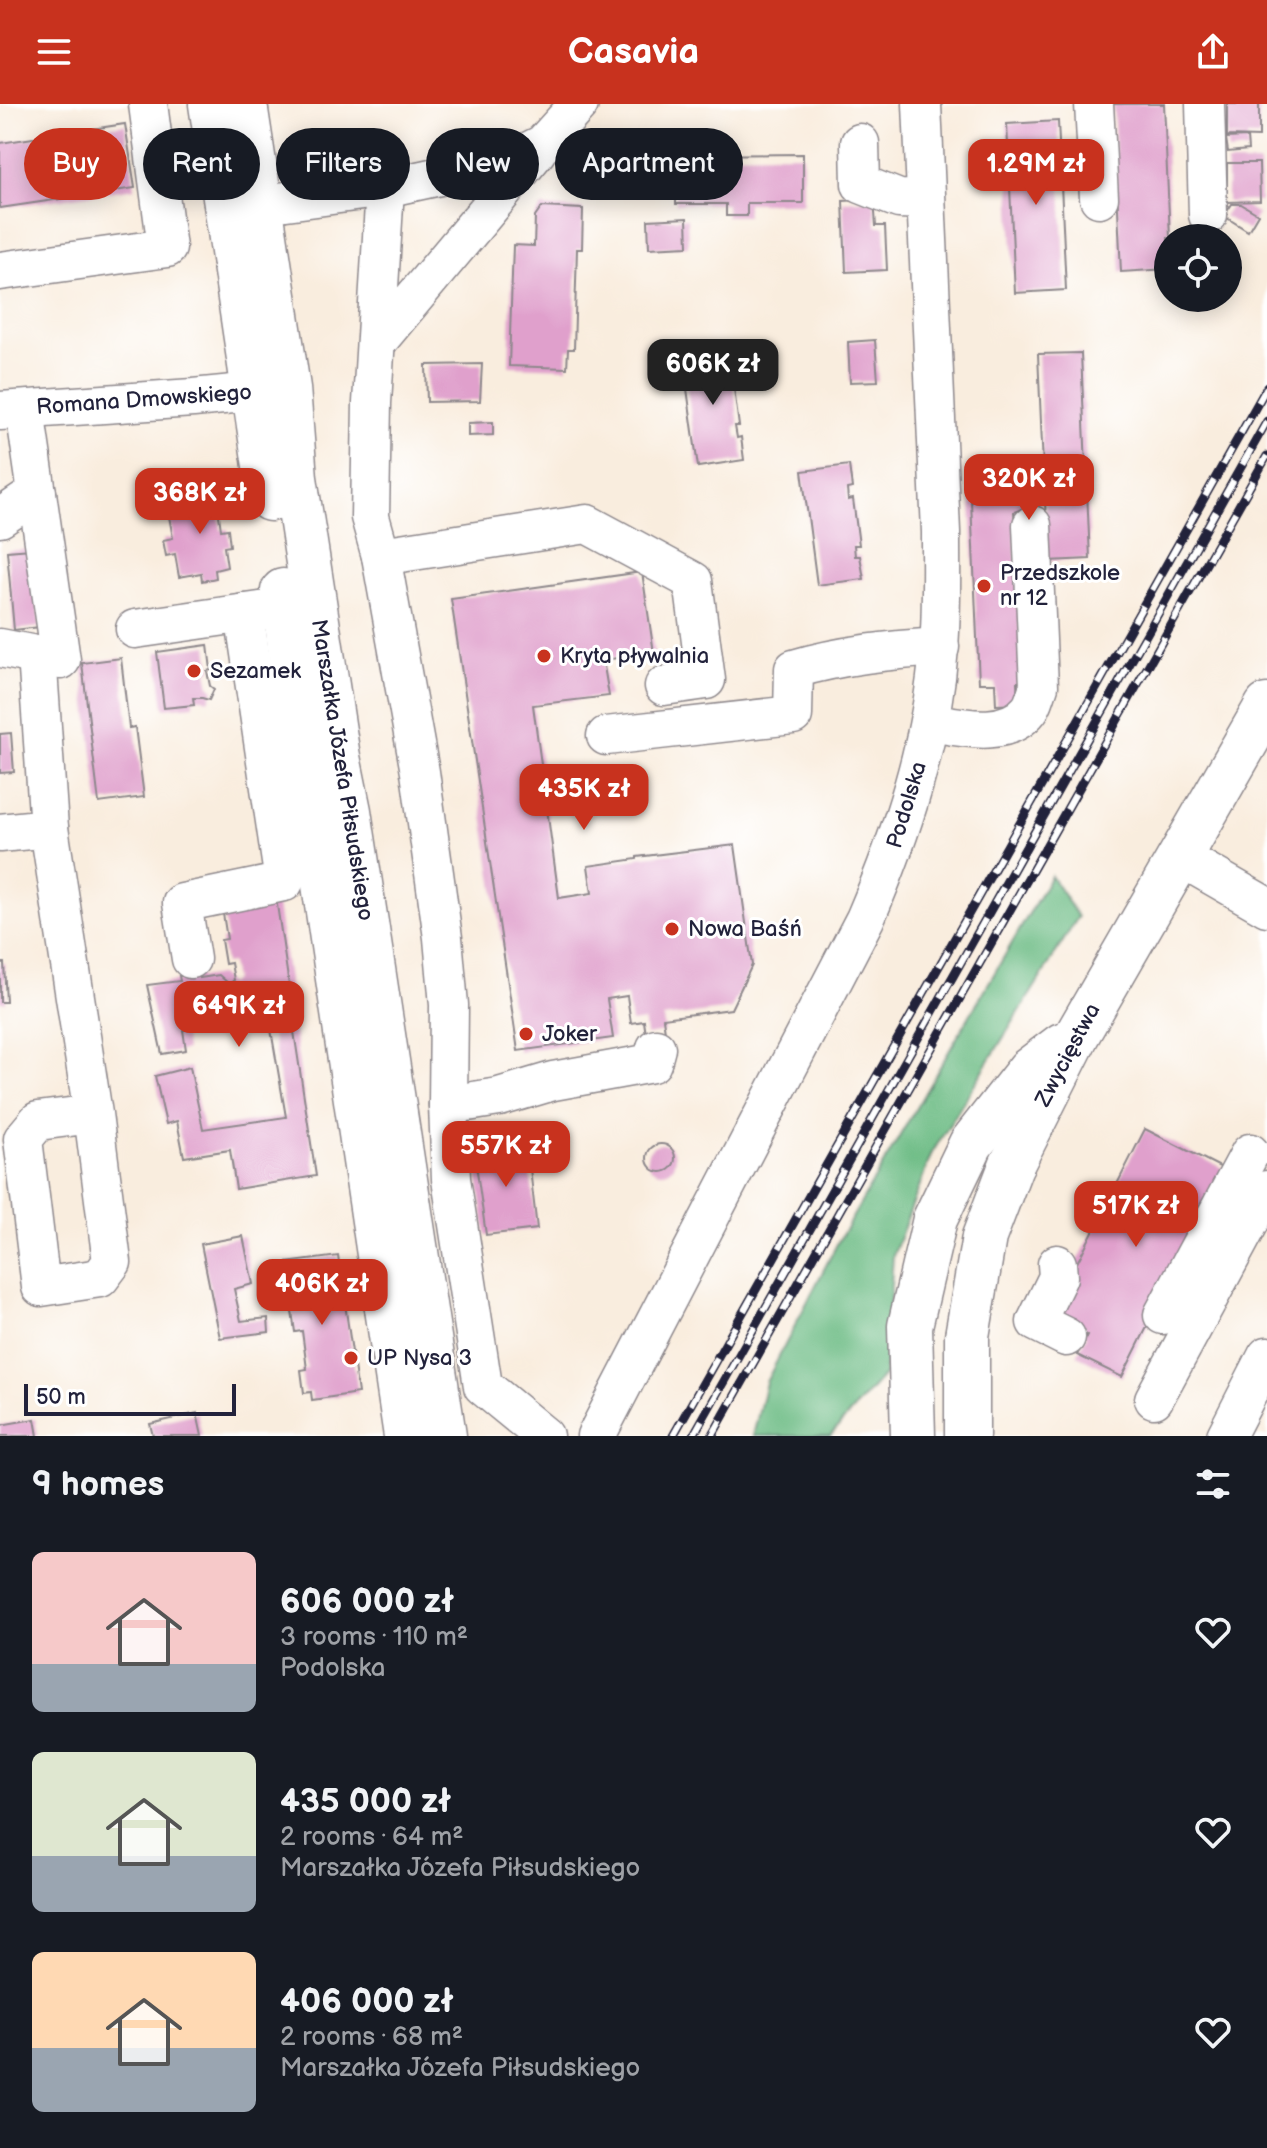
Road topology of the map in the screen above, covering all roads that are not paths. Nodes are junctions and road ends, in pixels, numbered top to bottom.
1 (148, 104) edge
2 (211, 104) edge
3 (245, 104) edge
4 (579, 104) edge
5 (922, 104) edge
6 (1094, 104) edge
7 (1205, 104) edge
8 (860, 143) dead end
9 (543, 144) junction
10 (410, 183) edge
11 (1099, 198) dead end
12 (296, 200) edge
13 (384, 200) edge
14 (925, 200) junction
15 (244, 207) junction
16 (1208, 215) dead end
17 (0, 271) edge
18 (377, 342) junction
19 (271, 390) junction
20 (12, 410) edge
21 (37, 493) junction
22 (0, 518) edge
23 (1032, 525) dead end
24 (381, 556) junction
25 (265, 610) junction
26 (135, 629) dead end
27 (940, 647) junction
28 (0, 648) edge
29 (49, 658) junction
30 (664, 686) dead end
31 (1267, 706) edge
32 (930, 722) junction
33 (606, 736) dead end
34 (332, 813) junction
35 (49, 828) junction
36 (0, 833) edge
37 (1180, 857) junction
38 (1267, 907) edge
39 (191, 959) dead end
40 (1077, 1035) junction
41 (656, 1048) dead end
42 (448, 1105) junction
43 (93, 1114) dead end
44 (1250, 1153) dead end
45 (1267, 1190) edge
46 (1057, 1264) dead end
47 (1163, 1315) dead end
48 (1066, 1337) dead end
49 (1267, 1356) edge
50 (1154, 1399) dead end
51 (406, 1436) edge
52 (444, 1436) edge
53 (544, 1436) edge
54 (596, 1436) edge
55 (913, 1436) edge
56 (967, 1436) edge
57 (1226, 1436) edge

1 - 17 street
2 - 15 main road, Marszałka Józefa Piłsudskiego
3 - 15 main road, Marszałka Józefa Piłsudskiego
4 - 9 street
5 - 14 street, Podolska
6 - 11 street
7 - 16 street
8 - 14 street
9 - 10 street
9 - 18 street
12 - 15 street
13 - 18 street
14 - 27 street, Podolska
15 - 19 main road, Marszałka Józefa Piłsudskiego
18 - 24 street
19 - 20 street, Romana Dmowskiego
19 - 25 main road, Marszałka Józefa Piłsudskiego
19 - 34 main road, Marszałka Józefa Piłsudskiego
20 - 21 street
21 - 22 street
21 - 29 street
23 - 32 street
24 - 30 street
24 - 42 street
25 - 26 street
25 - 34 main road, Marszałka Józefa Piłsudskiego
25 - 39 street
27 - 32 street, Podolska
27 - 33 street
28 - 29 street
29 - 35 street
31 - 37 main road, Zwycięstwa
32 - 54 street, Podolska
34 - 51 main road, Marszałka Józefa Piłsudskiego
34 - 52 main road, Marszałka Józefa Piłsudskiego
35 - 36 street
35 - 43 street
37 - 38 street
37 - 40 main road, Zwycięstwa
40 - 55 main road
40 - 56 main road, Zwycięstwa
41 - 42 street
42 - 53 street
44 - 47 street
45 - 50 street
46 - 48 street
49 - 57 street

